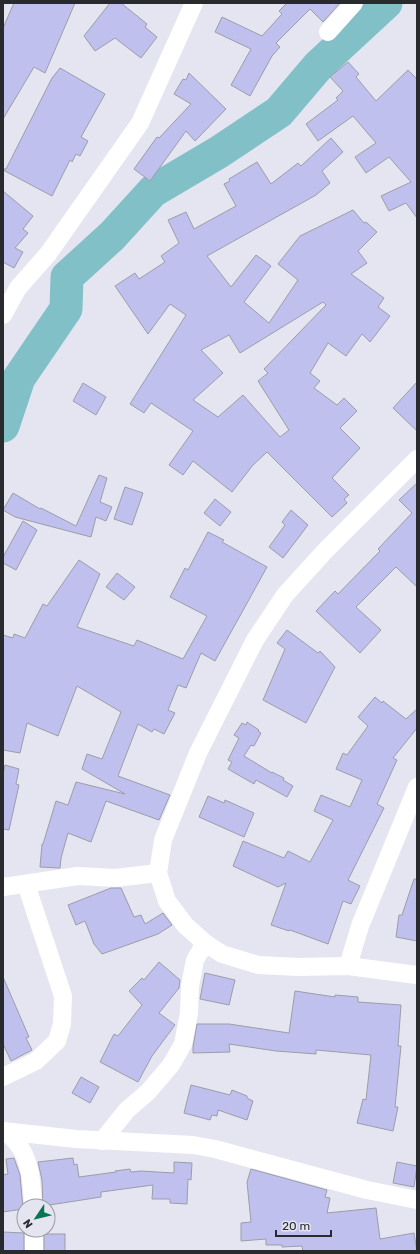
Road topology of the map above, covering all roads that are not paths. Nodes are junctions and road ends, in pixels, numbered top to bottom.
1 (194, 3) edge
2 (354, 3) edge
3 (328, 32) dead end
4 (3, 315) edge
5 (417, 459) edge
6 (417, 787) edge
7 (158, 873) junction
8 (26, 884) junction
9 (3, 887) edge
10 (205, 943) junction
11 (348, 966) junction
12 (417, 975) edge
13 (3, 1077) edge
14 (3, 1131) edge
15 (102, 1141) junction
16 (33, 1198) edge
17 (417, 1200) edge
18 (34, 1238) edge
19 (34, 1251) edge

1 - 4 street
2 - 3 street
5 - 7 street
6 - 11 street
7 - 8 street
7 - 10 street
8 - 9 street
8 - 13 street
10 - 11 street
10 - 15 street
11 - 12 street
14 - 15 street
14 - 16 street
15 - 17 street
18 - 19 street

